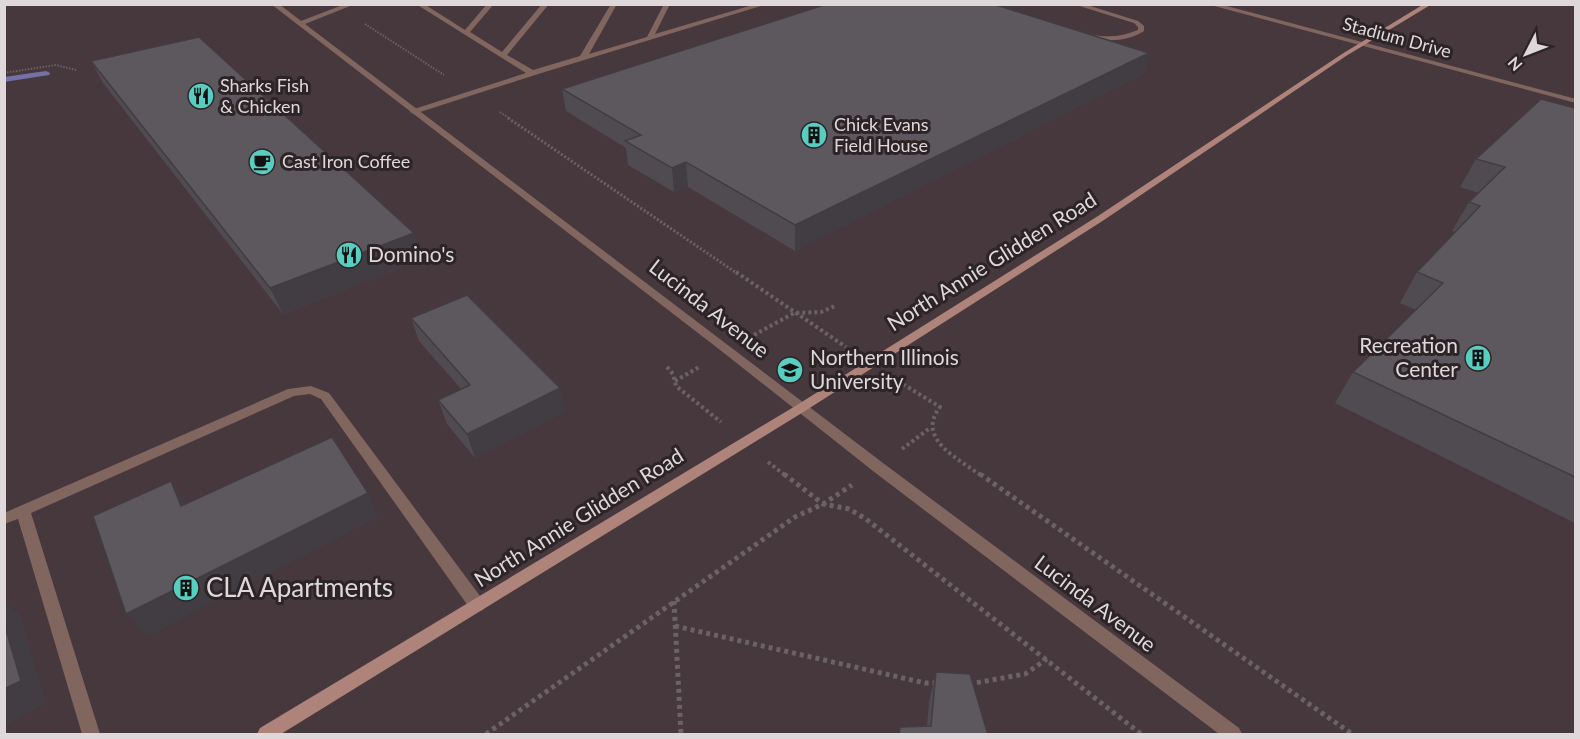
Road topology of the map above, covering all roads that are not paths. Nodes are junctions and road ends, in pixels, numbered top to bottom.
1 (274, 4) edge
2 (352, 4) edge
3 (419, 4) edge
4 (491, 4) edge
5 (546, 4) edge
6 (614, 4) edge
7 (667, 4) edge
8 (727, 4) edge
9 (765, 4) edge
10 (1076, 4) edge
11 (1210, 4) edge
12 (1429, 4) edge
13 (724, 17) junction
14 (300, 24) junction
15 (466, 33) junction
16 (1083, 34) edge
17 (649, 39) junction
18 (1361, 44) junction
19 (503, 55) junction
20 (583, 58) junction
21 (532, 73) junction
22 (1575, 101) edge
23 (414, 112) junction
24 (801, 408) junction
25 (23, 511) junction
26 (4, 519) edge
27 (477, 605) junction
28 (91, 735) edge
29 (266, 735) edge
30 (1233, 735) edge

1 - 14 street, Lucinda Avenue
2 - 14 street
3 - 15 street
4 - 15 street
5 - 19 street
6 - 20 street
7 - 17 street
8 - 13 street
9 - 13 street
10 - 16 street
11 - 18 street, Stadium Drive
12 - 18 main road, North Annie Glidden Road
13 - 17 street
14 - 23 street, Lucinda Avenue
15 - 19 street
17 - 20 street
18 - 22 street, Stadium Drive
18 - 24 main road, North Annie Glidden Road
19 - 21 street
20 - 21 street
21 - 23 street
23 - 24 street, Lucinda Avenue
24 - 27 main road, North Annie Glidden Road
24 - 30 street, Lucinda Avenue
25 - 26 street
25 - 27 street
25 - 28 street
27 - 29 main road, North Annie Glidden Road

